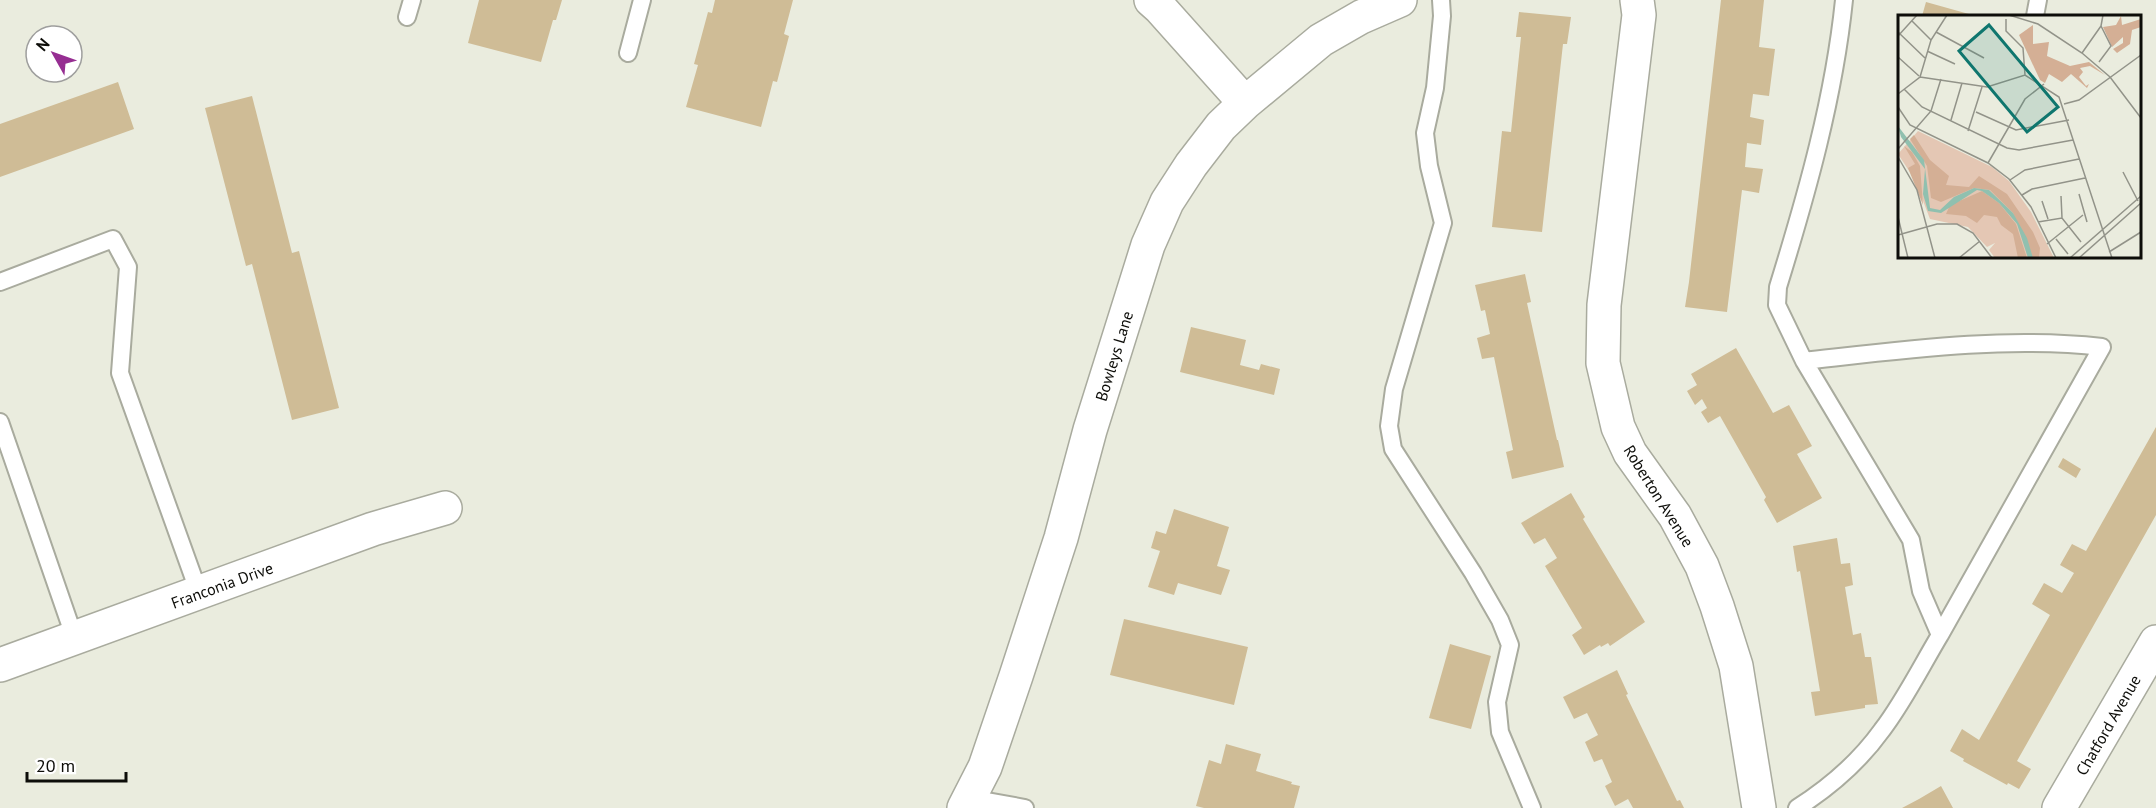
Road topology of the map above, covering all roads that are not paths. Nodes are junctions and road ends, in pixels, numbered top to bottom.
1 (412, 0) edge
2 (642, 0) edge
3 (1151, 0) edge
4 (1400, 0) edge
5 (1441, 0) edge
6 (1637, 0) edge
7 (1844, 0) edge
8 (2038, 0) edge
9 (2035, 15) edge
10 (407, 17) dead end
11 (628, 53) dead end
12 (1245, 103) junction
13 (0, 282) edge
14 (1804, 361) junction
15 (0, 422) edge
16 (445, 508) dead end
17 (199, 593) junction
18 (1940, 635) junction
19 (75, 639) junction
20 (2156, 642) edge
21 (0, 665) edge
22 (967, 803) edge
23 (1025, 808) edge
24 (1532, 808) edge
25 (1759, 808) edge
26 (1797, 808) edge
27 (2058, 808) edge

1 - 10 lane
2 - 11 lane
3 - 12 street
4 - 12 street, Bowleys Lane
5 - 24 lane
6 - 25 street, Roberton Avenue
7 - 14 lane
8 - 9 lane
12 - 22 street, Bowleys Lane
13 - 17 lane
14 - 18 lane
14 - 18 lane
15 - 19 lane
16 - 17 street, Franconia Drive
17 - 19 street, Franconia Drive
18 - 26 lane
19 - 21 street, Franconia Drive
20 - 27 street, Chatford Avenue
22 - 23 lane

